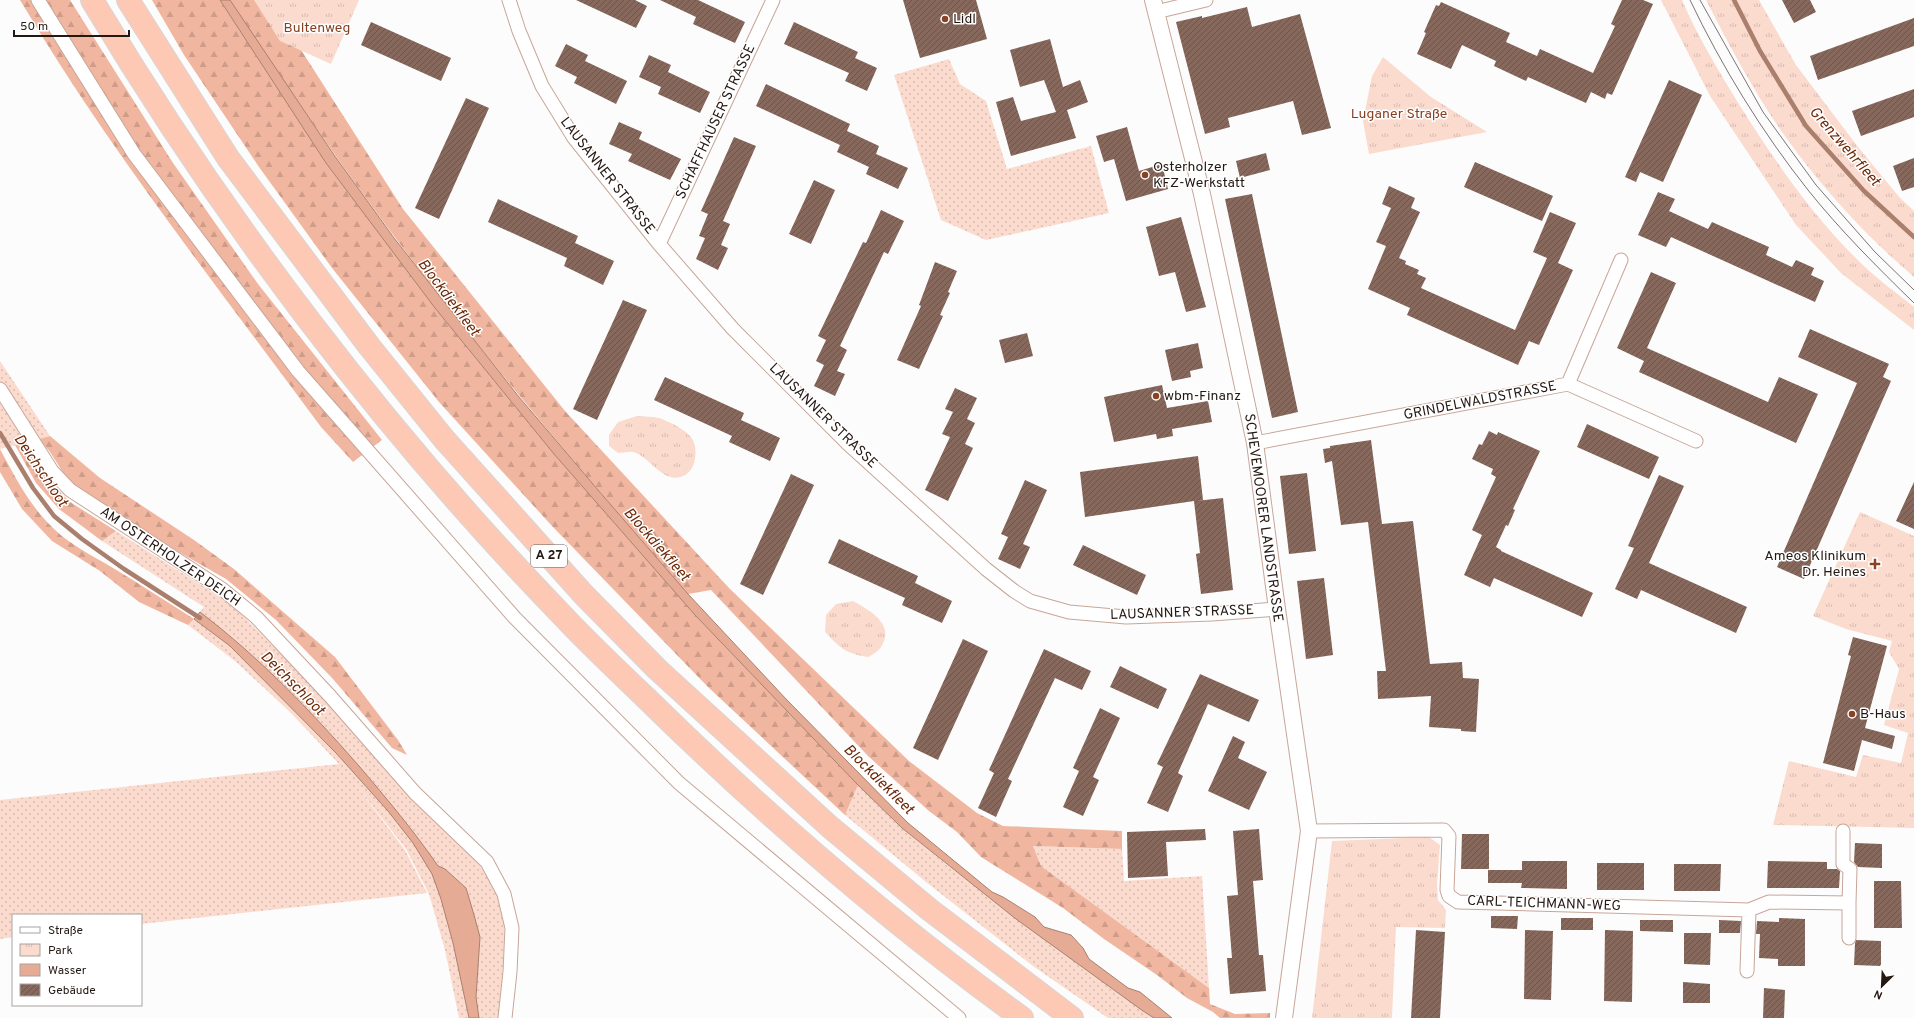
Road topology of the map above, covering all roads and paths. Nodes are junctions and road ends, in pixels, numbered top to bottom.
1 (38, 0) edge
2 (92, 0) edge
3 (128, 0) edge
4 (509, 0) edge
5 (773, 0) edge
6 (1206, 0) edge
7 (1155, 6) edge
8 (659, 244) junction
9 (1621, 260) dead end
10 (1568, 384) junction
11 (0, 388) edge
12 (1696, 441) dead end
13 (1255, 443) junction
14 (1276, 609) junction
15 (1309, 831) junction
16 (1843, 831) dead end
17 (1849, 903) junction
18 (1749, 910) junction
19 (1849, 938) dead end
20 (1747, 971) dead end
21 (506, 1018) edge
22 (959, 1018) edge
23 (1022, 1018) edge
24 (1072, 1018) edge
25 (1284, 1018) edge

1 - 22 street
2 - 23 highway, A 27
3 - 24 highway, A 27
4 - 8 street, LAUSANNER STRASSE
5 - 8 street, SCHAFFHAUSER STRASSE
6 - 7 street
7 - 13 street, SCHEVEMOORER LANDSTRASSE
8 - 14 street, LAUSANNER STRASSE
9 - 10 street
10 - 12 street, GRINDELWALDSTRASSE
10 - 13 street, GRINDELWALDSTRASSE
11 - 21 street, AM OSTERHOLZER DEICH
13 - 14 street, SCHEVEMOORER LANDSTRASSE
14 - 15 street, SCHEVEMOORER LANDSTRASSE
15 - 18 street, CARL-TEICHMANN-WEG
15 - 25 street, SCHEVEMOORER LANDSTRASSE
16 - 17 street
17 - 18 street, CARL-TEICHMANN-WEG
17 - 19 street
18 - 20 street

